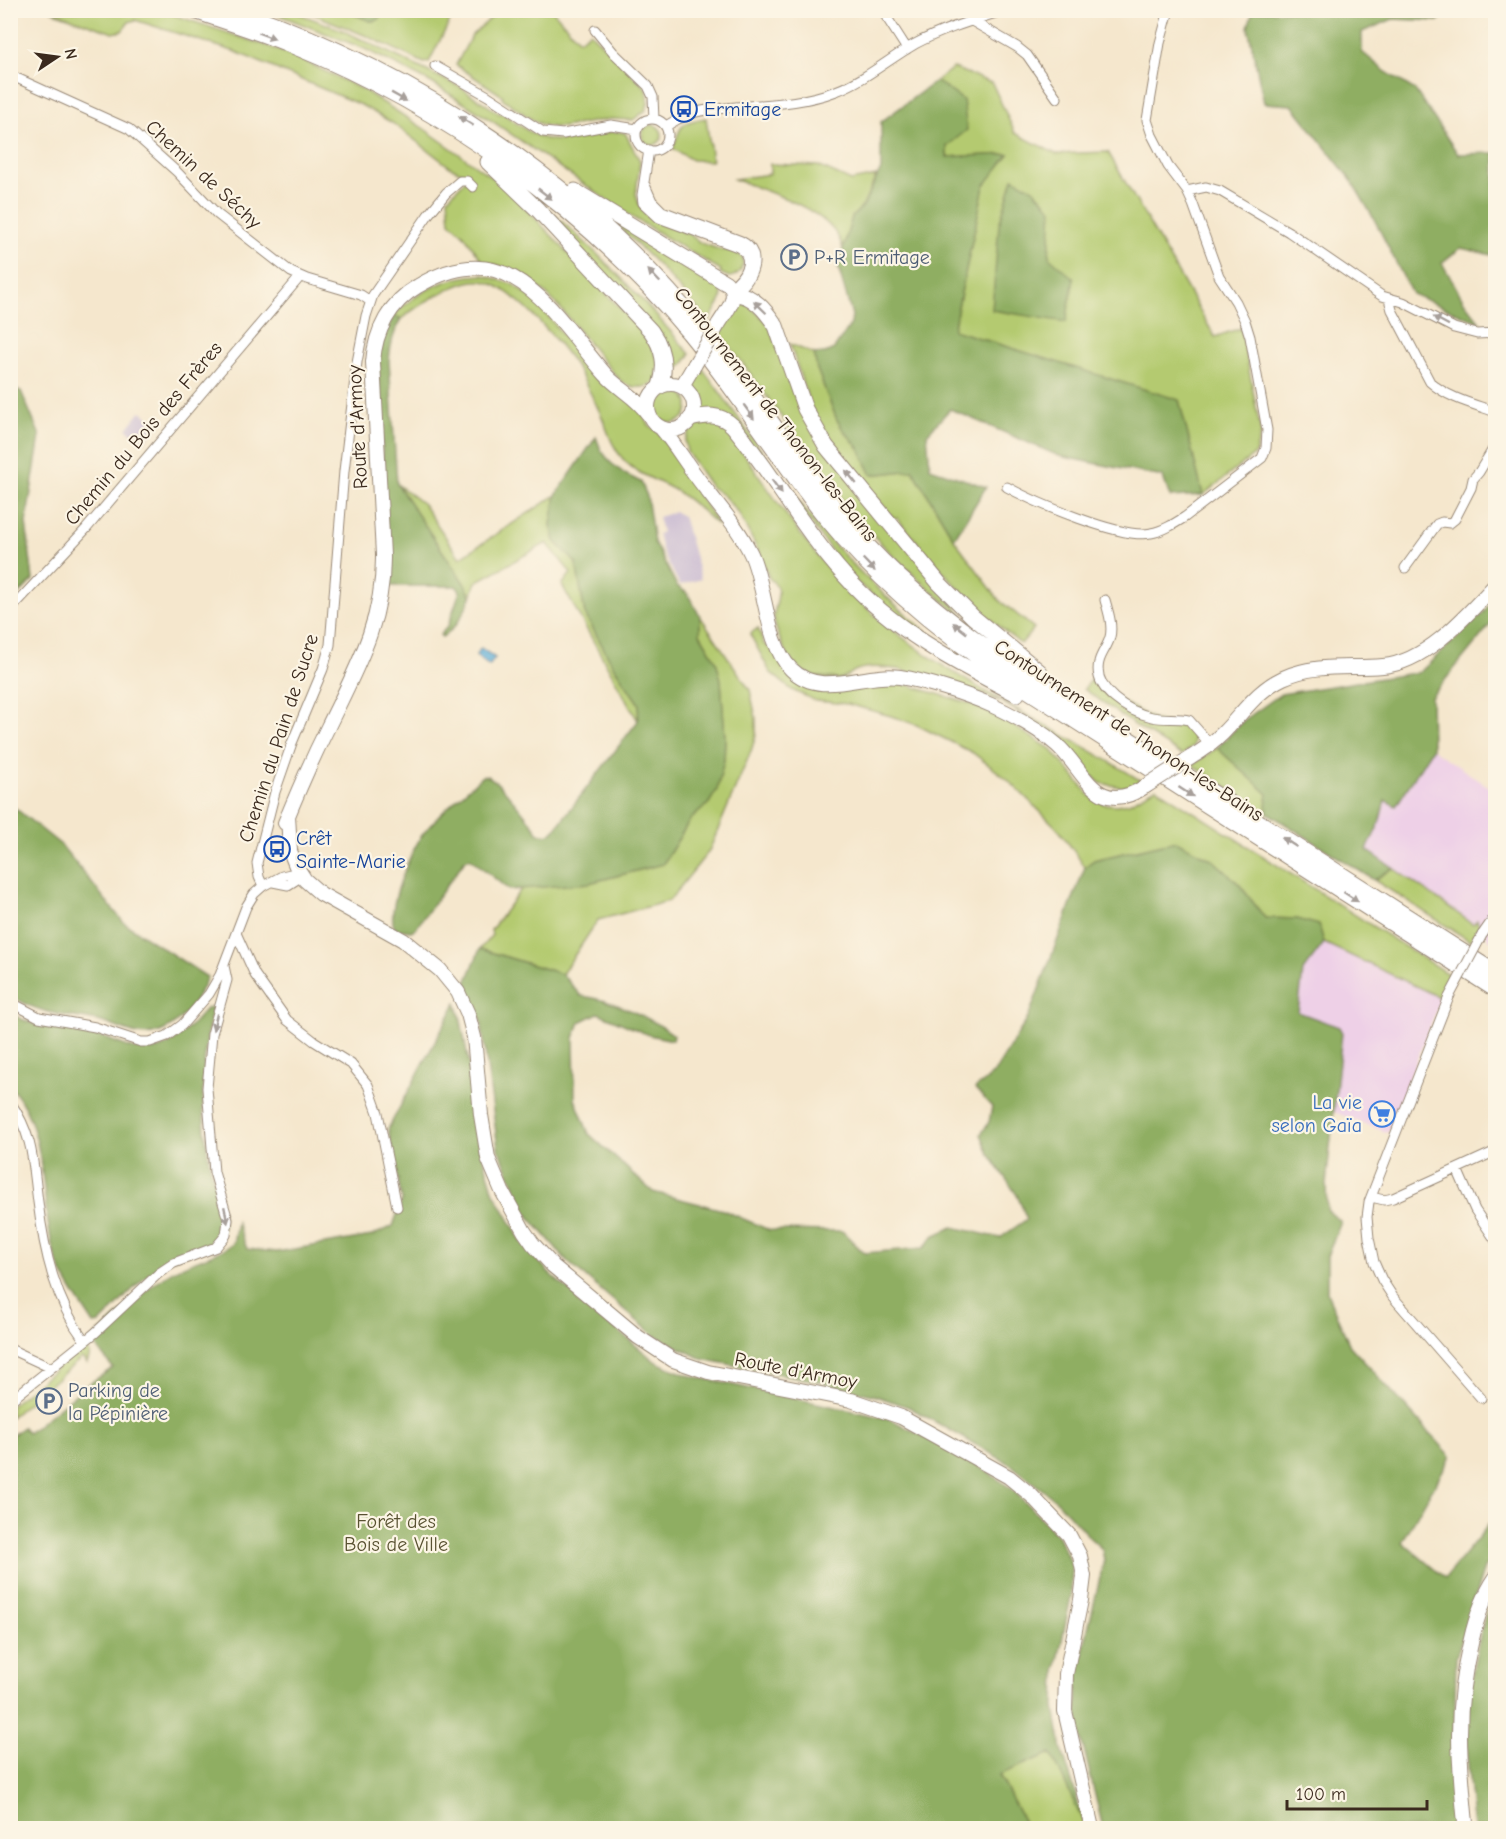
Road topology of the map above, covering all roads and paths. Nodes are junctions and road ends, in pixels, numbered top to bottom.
1 (192, 10) edge
2 (237, 10) edge
3 (882, 10) edge
4 (1005, 10) edge
5 (1169, 10) edge
6 (972, 21) junction
7 (595, 30) dead end
8 (907, 49) junction
9 (435, 66) dead end
10 (10, 75) edge
11 (1057, 98) dead end
12 (654, 119) junction
13 (445, 124) junction
14 (666, 126) junction
15 (637, 129) junction
16 (649, 150) junction
17 (514, 153) junction
18 (473, 187) dead end
19 (1187, 191) junction
20 (300, 277) junction
21 (730, 288) junction
22 (1389, 299) junction
23 (370, 301) junction
24 (1496, 333) edge
25 (618, 386) junction
26 (682, 386) junction
27 (657, 388) junction
28 (1496, 412) edge
29 (648, 414) junction
30 (687, 423) junction
31 (661, 428) junction
32 (1496, 444) edge
33 (686, 462) junction
34 (1006, 488) dead end
35 (1405, 567) dead end
36 (1496, 584) edge
37 (1105, 600) dead end
38 (10, 610) edge
39 (1096, 718) junction
40 (1102, 738) junction
41 (1210, 744) junction
42 (296, 876) junction
43 (263, 886) junction
44 (1496, 915) edge
45 (236, 933) junction
46 (1462, 952) junction
47 (1496, 964) edge
48 (224, 966) junction
49 (1493, 984) edge
50 (10, 1002) edge
51 (10, 1102) edge
52 (1496, 1151) edge
53 (1457, 1169) junction
54 (1371, 1197) junction
55 (397, 1207) dead end
56 (1496, 1241) edge
57 (85, 1341) junction
58 (10, 1349) edge
59 (51, 1368) junction
60 (1481, 1398) dead end
61 (10, 1401) edge
62 (1496, 1578) edge
63 (1092, 1828) edge
64 (1466, 1828) edge

1 -> 13 main road, Contournement de Thonon-les-Bains
17 -> 2 main road, Contournement de Thonon-les-Bains
3 - 8 street
4 - 6 street
5 - 19 street
6 - 8 street
6 - 11 street
7 - 12 street
8 - 14 street
9 - 15 street
10 - 20 street, Chemin de Séchy
12 - 14 street
12 - 15 street
13 - 27 main road
13 -> 40 main road, Contournement de Thonon-les-Bains
14 - 16 street
15 - 16 street
16 - 21 street
17 - 21 main road
39 -> 17 main road, Contournement de Thonon-les-Bains
18 - 23 street, Chemin du Pain de Sucre
19 - 22 street
19 - 34 street
20 - 23 street, Chemin de Séchy
20 - 38 street, Chemin du Bois des Frères
21 - 26 main road, bridge
39 -> 21 main road
24 -> 22 street
22 - 28 street
23 - 43 street, Chemin du Pain de Sucre
25 - 27 main road
25 - 29 main road, Route d'Armoy
25 - 42 main road, Route d'Armoy
26 - 27 main road
26 - 30 main road
27 - 29 main road
29 - 31 main road
30 - 31 main road
30 - 33 main road
30 -> 40 main road
31 - 33 main road
32 - 35 street
33 - 41 main road, bridge
36 - 41 main road
37 - 41 street
46 -> 39 main road, Contournement de Thonon-les-Bains
40 -> 49 main road, Contournement de Thonon-les-Bains
42 - 43 street
42 - 63 main road, Route d'Armoy
43 - 45 street
44 - 54 street, bridge
45 - 48 street
45 - 55 street
46 - 47 main road
46 - 49 main road, Contournement de Thonon-les-Bains
48 - 50 street
48 -> 57 street
51 - 57 street
52 - 53 street
53 - 54 street
53 - 56 street
54 - 60 street
57 - 59 street
58 - 59 street
59 - 61 street
62 - 64 main road

